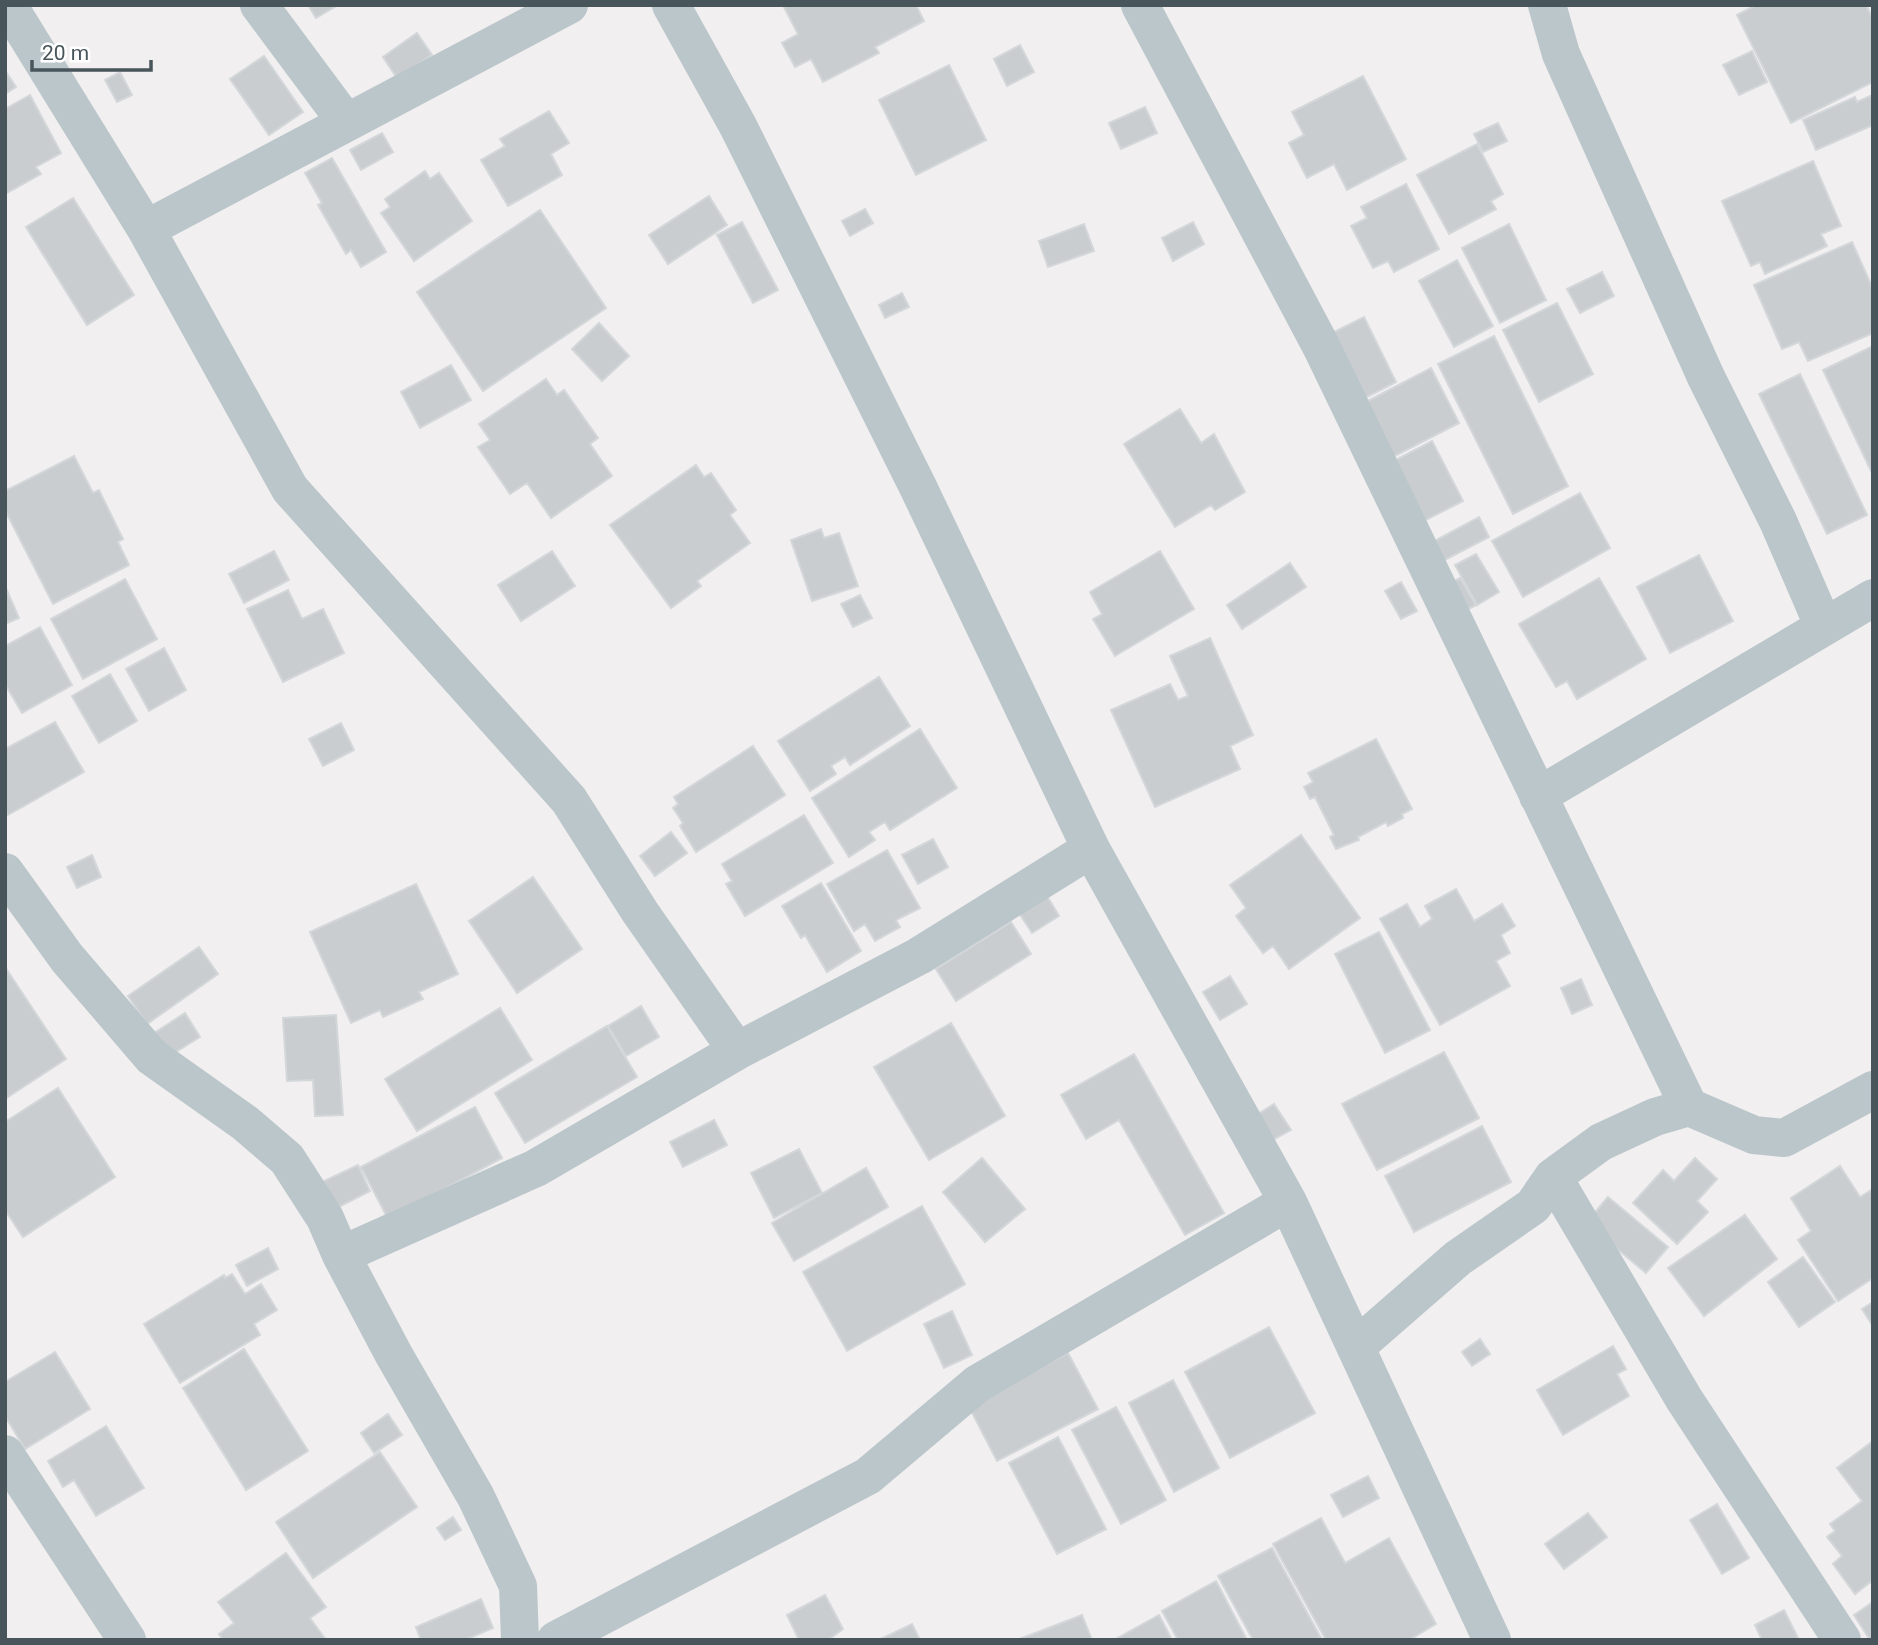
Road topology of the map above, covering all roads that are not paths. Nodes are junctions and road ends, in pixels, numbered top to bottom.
1 (8, 5) edge
2 (259, 5) edge
3 (569, 5) edge
4 (671, 5) edge
5 (1140, 5) edge
6 (1547, 5) edge
7 (346, 122) junction
8 (146, 229) junction
9 (1873, 598) edge
10 (1823, 625) junction
11 (1538, 796) junction
12 (1091, 849) junction
13 (5, 872) edge
14 (737, 1051) junction
15 (1873, 1090) edge
16 (1689, 1107) junction
17 (1553, 1177) junction
18 (1288, 1202) junction
19 (341, 1255) junction
20 (1357, 1346) junction
21 (5, 1454) edge
22 (127, 1640) edge
23 (520, 1640) edge
24 (556, 1640) edge
25 (1492, 1640) edge
26 (1842, 1640) edge

1 - 8 street
2 - 7 street
3 - 7 street
4 - 12 street
5 - 11 street
6 - 10 street
7 - 8 street
8 - 14 street
9 - 10 street
10 - 11 street
11 - 16 street
12 - 14 street
12 - 18 street
13 - 19 street
14 - 19 street
15 - 16 street
16 - 17 street
17 - 20 street
17 - 26 street
18 - 20 street
18 - 24 street
19 - 23 street
20 - 25 street
21 - 22 street

